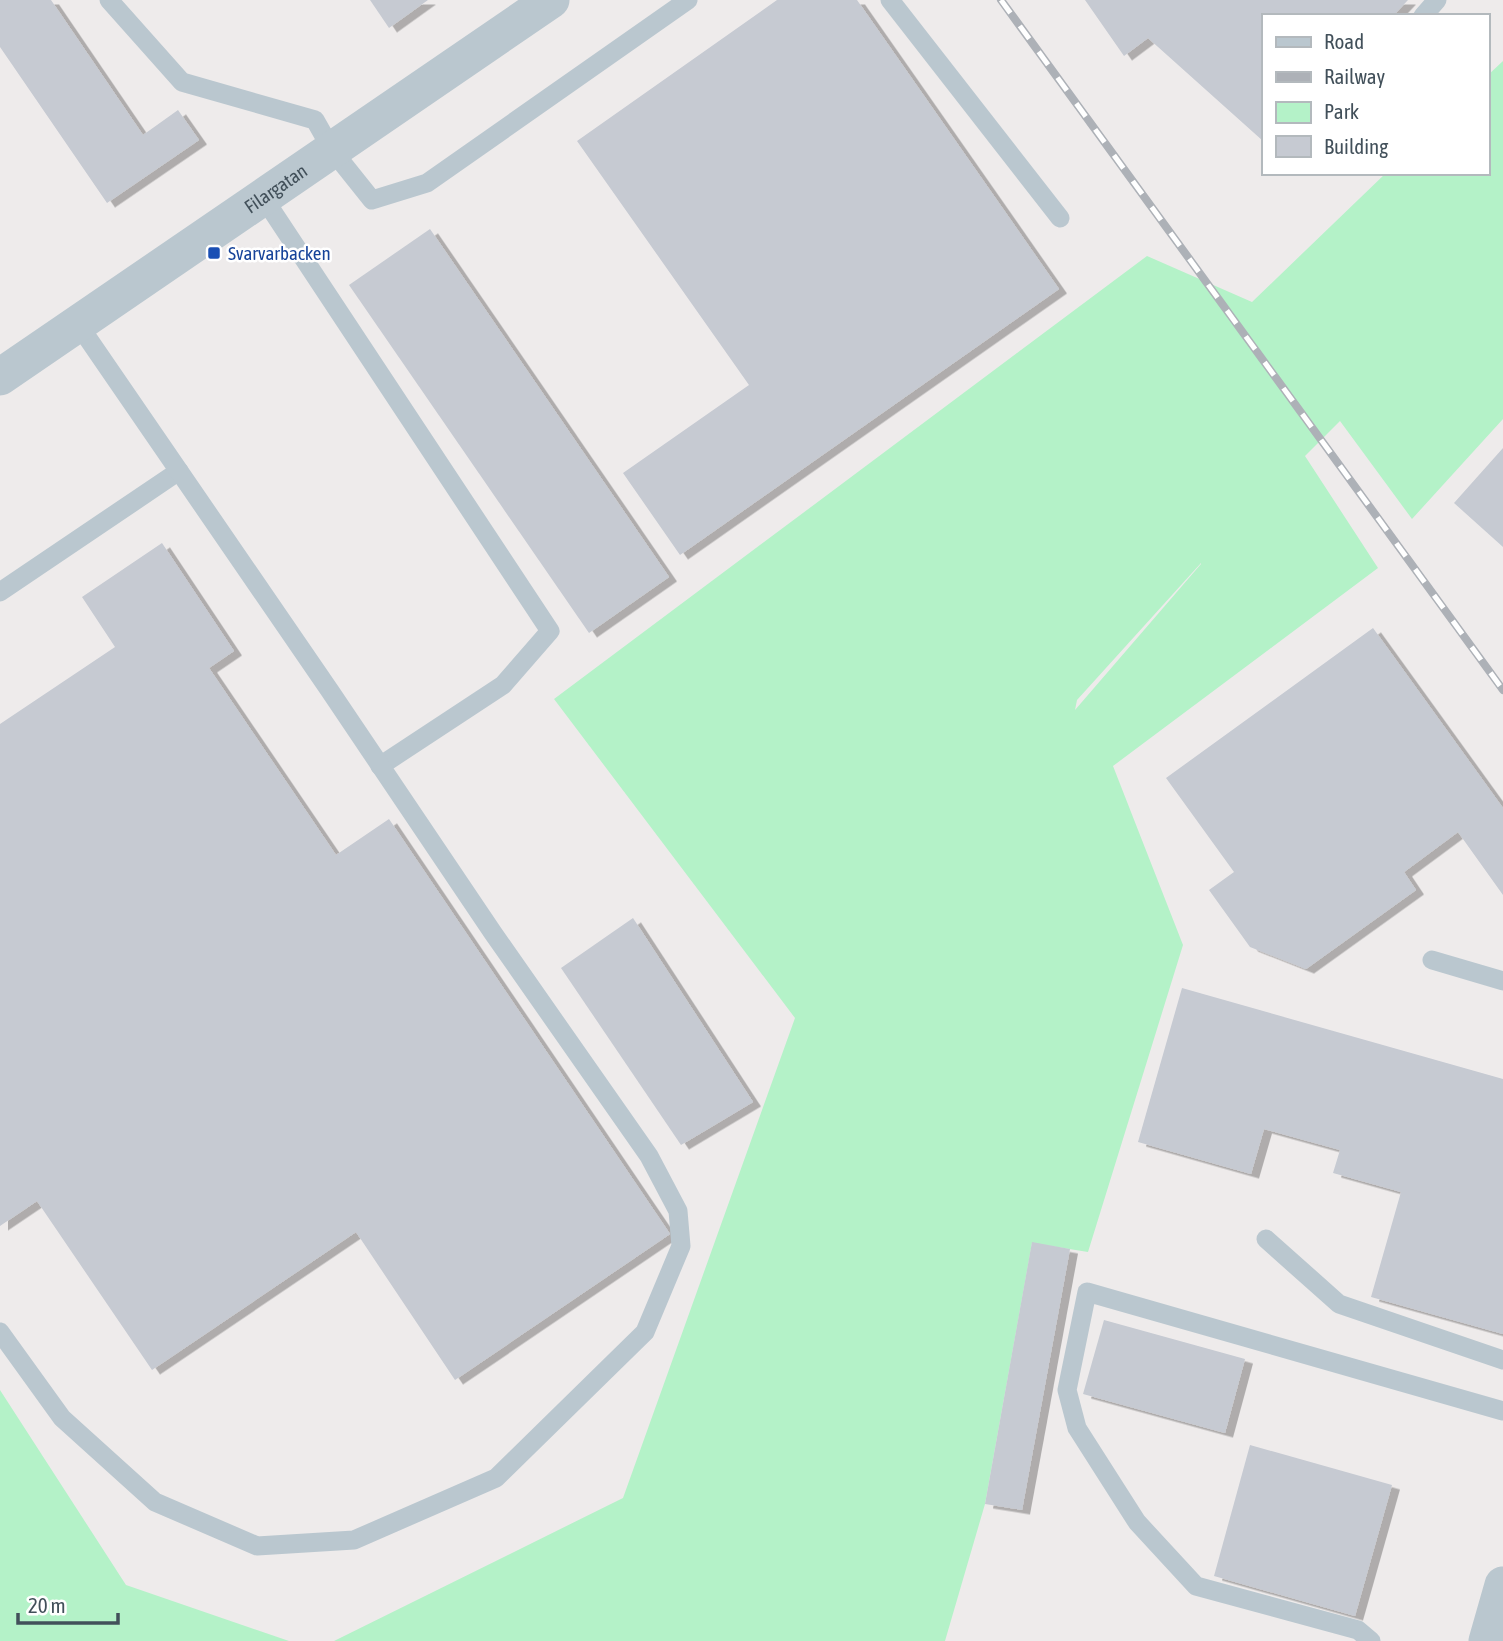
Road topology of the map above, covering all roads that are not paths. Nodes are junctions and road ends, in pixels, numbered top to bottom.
1 (109, 0) edge
2 (551, 0) edge
3 (688, 0) edge
4 (890, 0) edge
5 (1437, 0) edge
6 (1425, 14) edge
7 (332, 150) junction
8 (263, 197) junction
9 (1060, 218) dead end
10 (78, 324) junction
11 (0, 377) edge
12 (179, 471) junction
13 (0, 592) edge
14 (380, 766) junction
15 (1432, 960) dead end
16 (1503, 981) edge
17 (1266, 1239) dead end
18 (0, 1332) edge
19 (1503, 1360) edge
20 (1503, 1411) edge
21 (1502, 1596) edge
22 (1371, 1641) edge
23 (1488, 1641) edge

1 - 7 lane
2 - 7 street, Filargatan
3 - 7 lane
4 - 9 lane
5 - 6 lane
7 - 8 street, Filargatan
8 - 10 street, Filargatan
8 - 14 lane
10 - 11 street, Filargatan
10 - 12 lane
12 - 13 lane
12 - 14 lane
14 - 18 lane
15 - 16 lane
17 - 19 lane
20 - 22 lane
21 - 23 street

